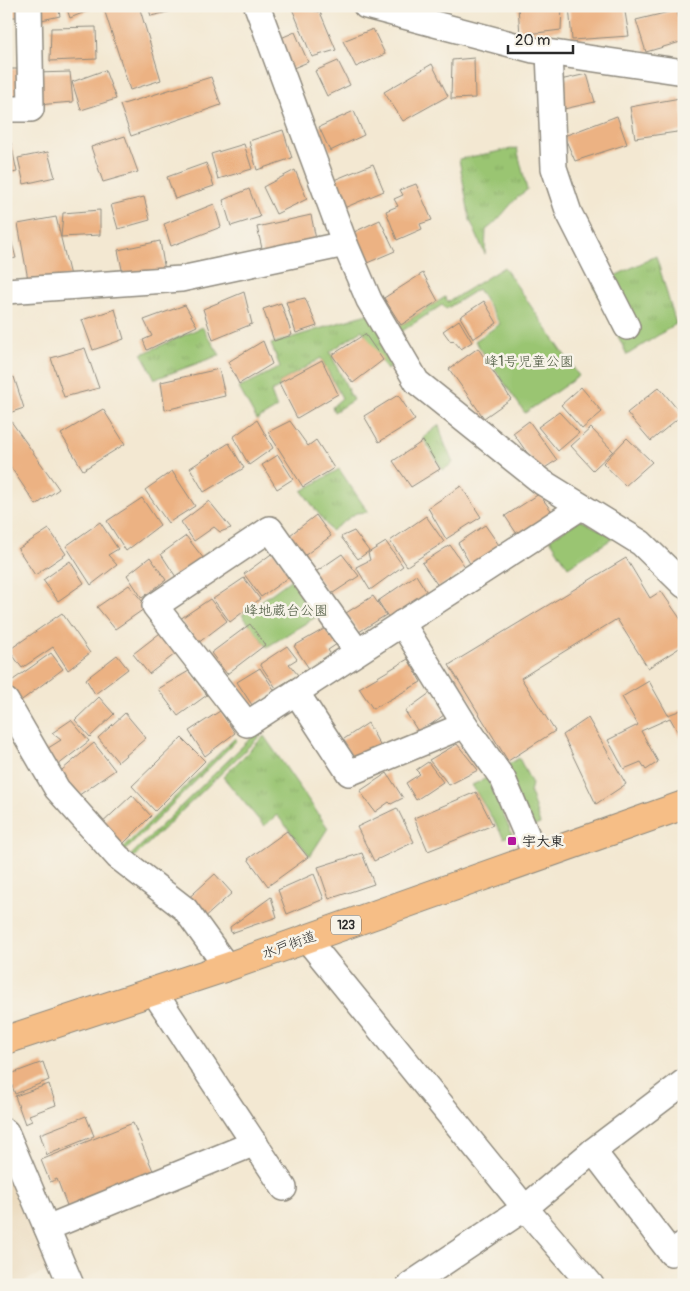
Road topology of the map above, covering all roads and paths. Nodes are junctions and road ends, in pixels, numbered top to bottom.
1 (29, 6) edge
2 (256, 6) edge
3 (376, 7) edge
4 (550, 53) junction
5 (684, 72) edge
6 (6, 109) edge
7 (345, 244) junction
8 (6, 291) edge
9 (627, 327) dead end
10 (581, 507) junction
11 (684, 585) edge
12 (402, 623) junction
13 (357, 651) junction
14 (296, 692) junction
15 (6, 701) edge
16 (466, 725) junction
17 (684, 805) edge
18 (536, 857) junction
19 (306, 938) junction
20 (227, 967) junction
21 (154, 992) junction
22 (6, 1040) edge
23 (684, 1082) edge
24 (6, 1132) edge
25 (255, 1143) junction
26 (594, 1151) junction
27 (284, 1188) dead end
28 (526, 1208) junction
29 (47, 1228) junction
30 (684, 1245) edge
31 (71, 1285) edge
32 (410, 1285) edge
33 (591, 1285) edge

1 - 6 street
2 - 7 street
3 - 4 street
4 - 5 street
4 - 9 street
7 - 8 street
7 - 10 street
10 - 11 street
10 - 12 street
12 - 13 street
12 - 16 street
13 - 14 street
13 - 14 street
14 - 16 street
15 - 20 street
16 - 18 street
17 - 18 highway, 水戸街道 / 123
18 - 19 highway, 水戸街道 / 123
19 - 20 highway, 水戸街道 / 123
19 - 28 street
20 - 21 highway, 水戸街道 / 123
21 - 22 highway, 水戸街道 / 123
21 - 25 street
23 - 26 street
24 - 29 street
25 - 27 street
25 - 29 street
26 - 28 street
26 - 30 street
28 - 32 street
28 - 33 street
29 - 31 street

